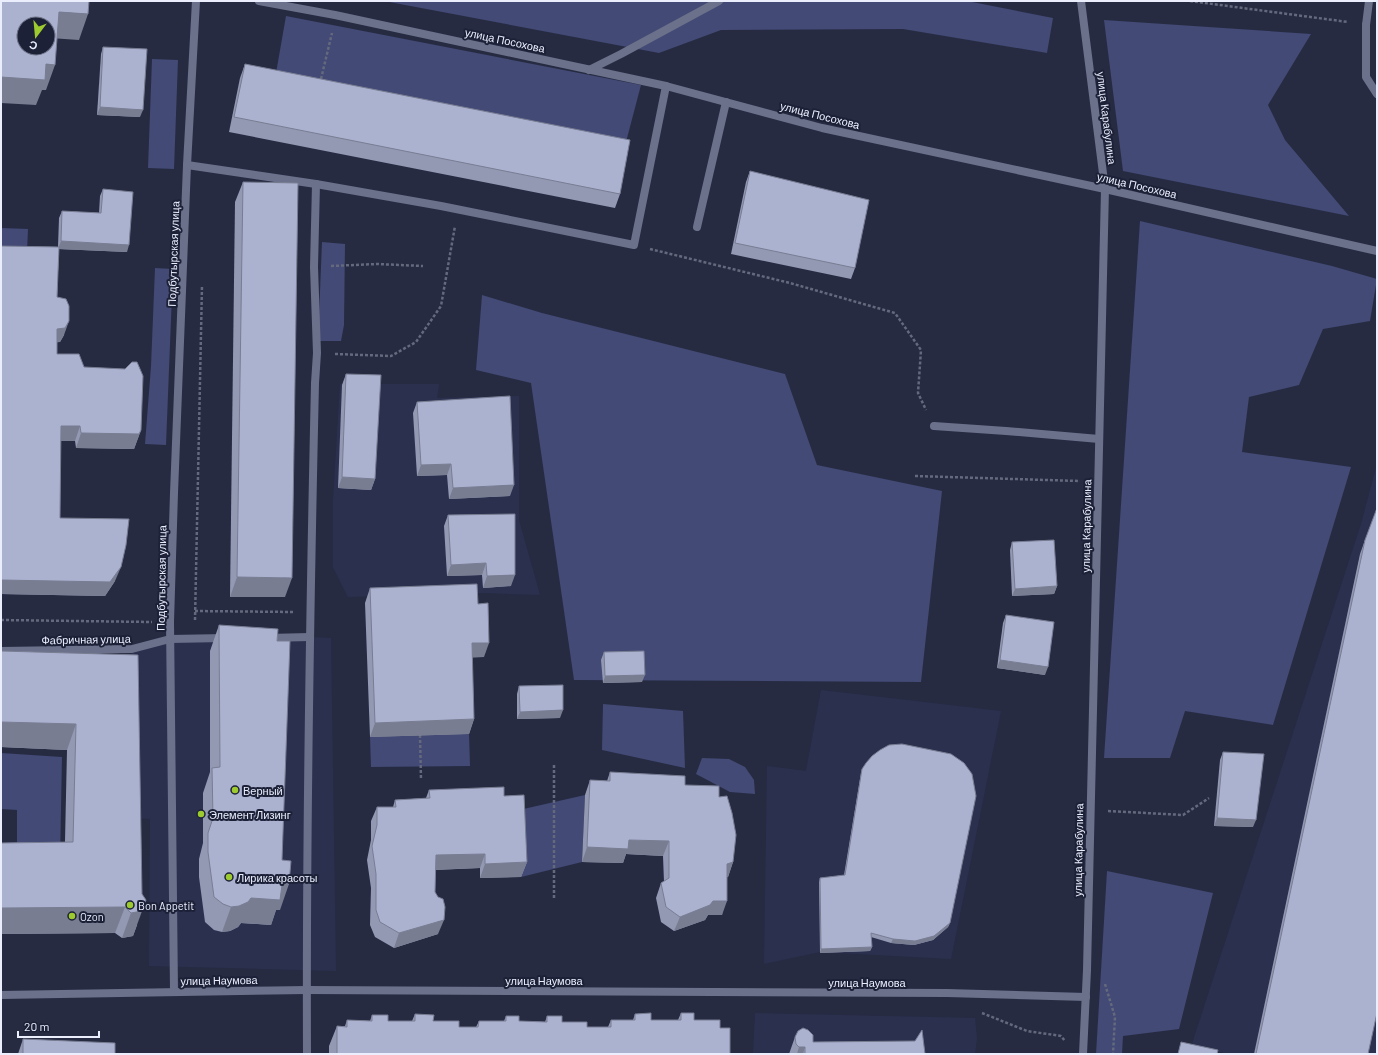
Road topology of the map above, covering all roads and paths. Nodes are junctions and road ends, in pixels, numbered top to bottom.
1 (196, 1) edge
2 (259, 1) edge
3 (719, 1) edge
4 (1081, 1) edge
5 (1190, 1) edge
6 (1370, 1) edge
7 (335, 15) junction
8 (1366, 24) junction
9 (589, 70) junction
10 (321, 80) edge
11 (666, 86) junction
12 (1377, 94) edge
13 (726, 102) junction
14 (187, 165) junction
15 (316, 184) junction
16 (1105, 189) junction
17 (458, 209) junction
18 (697, 227) dead end
19 (634, 245) junction
20 (1377, 251) edge
21 (423, 266) dead end
22 (314, 267) junction
23 (203, 278) dead end
24 (317, 354) junction
25 (934, 426) joint
26 (1099, 439) junction
27 (915, 476) dead end
28 (1098, 482) junction
29 (195, 611) junction
30 (310, 612) junction
31 (1, 620) edge
32 (170, 622) junction
33 (310, 637) junction
34 (232, 638) edge
35 (255, 638) edge
36 (170, 639) junction
37 (193, 639) junction
38 (1, 651) edge
39 (420, 735) edge
40 (554, 763) dead end
41 (422, 780) dead end
42 (1209, 798) dead end
43 (1090, 810) junction
44 (554, 898) dead end
45 (1087, 970) junction
46 (307, 990) junction
47 (174, 991) junction
48 (1, 995) edge
49 (1086, 997) junction
50 (979, 1011) dead end
51 (1066, 1042) dead end
52 (307, 1054) edge
53 (1083, 1054) edge
54 (1112, 1054) edge

1 - 14 street, Подбутырская улица
2 - 7 street, улица Посохова
3 - 9 street
4 - 16 street, улица Карабулина
5 - 8 path
6 - 8 street
7 - 9 street, улица Посохова
7 - 10 path
8 - 12 street
9 - 11 street, улица Посохова
11 - 13 street, улица Посохова
11 - 19 street
13 - 16 street, улица Посохова
13 - 18 street
14 - 15 street
14 - 32 street, Подбутырская улица
15 - 17 street
15 - 22 street
16 - 20 street, улица Посохова
16 - 26 street, улица Карабулина
17 - 19 street
17 - 24 path
19 - 25 path
21 - 22 path
22 - 24 street
23 - 29 path
24 - 30 street
25 - 26 street
26 - 28 street, улица Карабулина
27 - 28 path
28 - 43 street, улица Карабулина
29 - 30 path
29 - 37 path
30 - 33 street
31 - 32 path
32 - 36 street, Подбутырская улица
33 - 35 street
33 - 46 street
34 - 37 street, Фабричная улица
36 - 37 street, Фабричная улица
36 - 38 street, Фабричная улица
36 - 47 street, Подбутырская улица
39 - 41 path
40 - 44 path
42 - 43 path
43 - 45 street, улица Карабулина
45 - 49 street, улица Карабулина
45 - 54 path
46 - 47 street, улица Наумова
46 - 49 street, улица Наумова
46 - 52 street
47 - 48 street, улица Наумова
49 - 53 street, улица Карабулина
50 - 51 path

